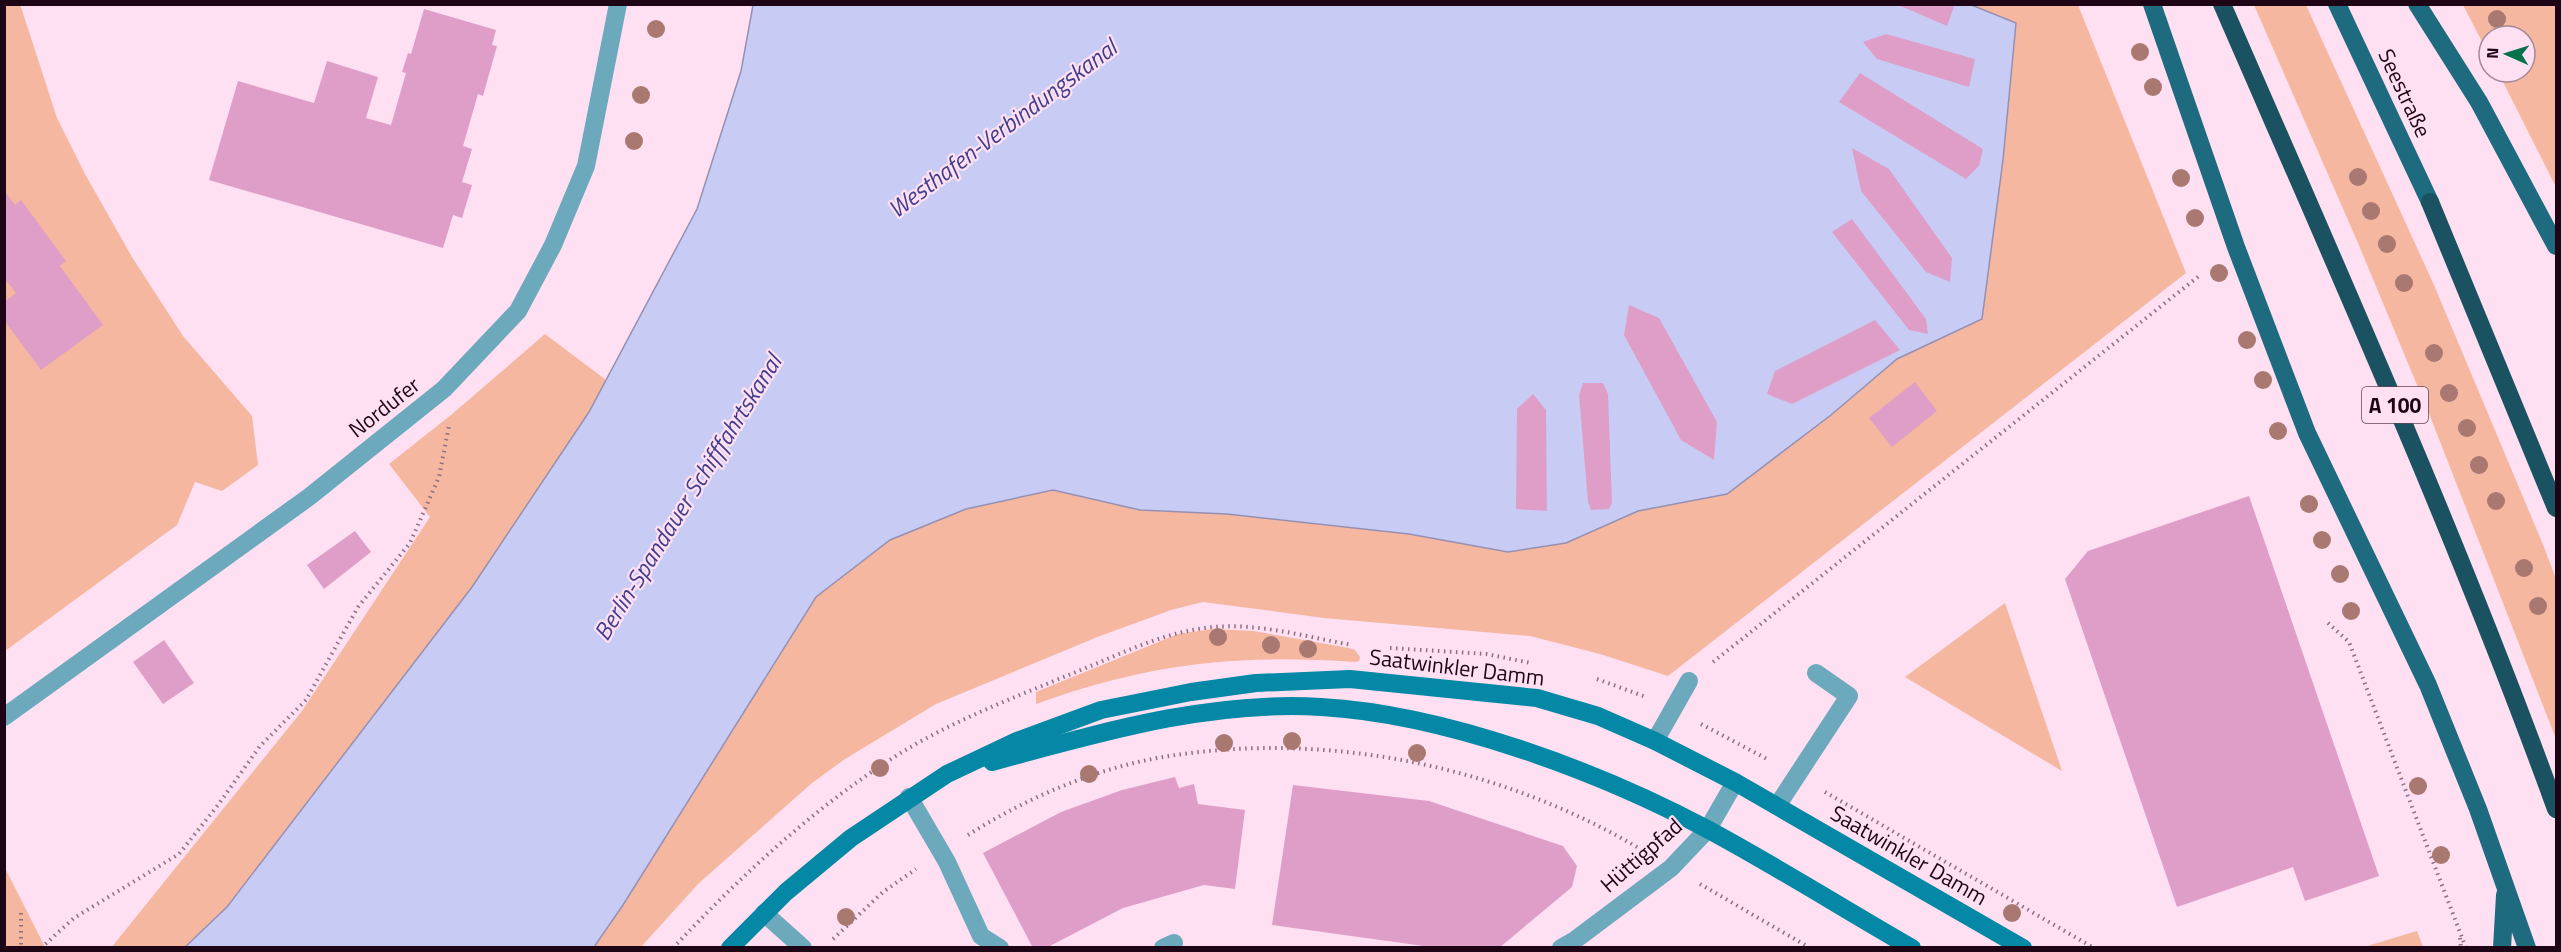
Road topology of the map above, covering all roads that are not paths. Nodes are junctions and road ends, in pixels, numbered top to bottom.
1 (618, 4) edge
2 (2152, 4) edge
3 (2222, 4) edge
4 (2337, 4) edge
5 (2417, 4) edge
6 (2430, 201) joint
7 (2556, 246) edge
8 (2556, 508) edge
9 (1816, 673) dead end
10 (1689, 681) road end
11 (4, 717) edge
12 (1655, 741) junction
13 (947, 774) junction
14 (1735, 782) junction
15 (909, 797) junction
16 (1777, 806) junction
17 (2556, 809) edge
18 (1707, 830) junction
19 (2505, 884) junction
20 (764, 913) junction
21 (1573, 946) edge
22 (730, 948) edge
23 (803, 948) edge
24 (1000, 948) edge
25 (1912, 948) edge
26 (2024, 948) edge
27 (2502, 948) edge
28 (2527, 948) edge

1 - 11 street, Nordufer
2 - 19 main road
3 - 17 highway, A 100
4 - 6 main road, Seestraße
5 - 7 main road
6 - 8 highway
9 - 16 street
10 - 12 street
12 - 13 main road, Saatwinkler Damm
12 - 14 main road, Saatwinkler Damm
13 - 15 main road, Saatwinkler Damm
13 - 18 main road, Saatwinkler Damm
14 - 16 main road, Saatwinkler Damm
14 - 18 street, Hüttigpfad
15 - 20 main road, Saatwinkler Damm
15 - 24 street
16 - 26 main road, Saatwinkler Damm
18 - 21 street, Hüttigpfad
18 - 25 main road, Saatwinkler Damm
19 - 27 main road
19 - 28 main road
20 - 22 main road, Saatwinkler Damm
20 - 23 street

